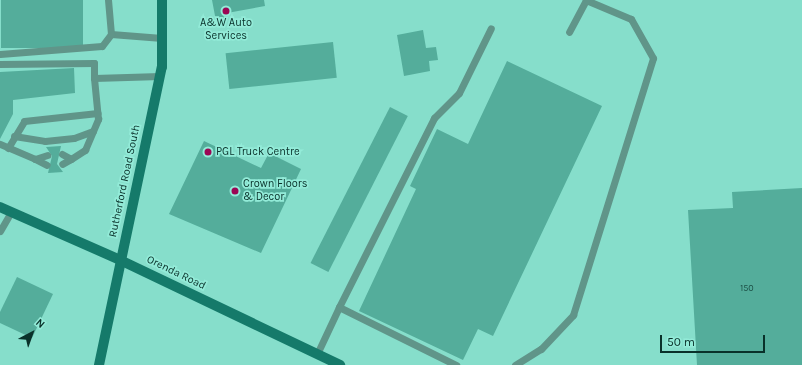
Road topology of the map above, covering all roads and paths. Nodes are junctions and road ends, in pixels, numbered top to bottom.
1 (108, 0) edge
2 (162, 0) edge
3 (491, 28) dead end
4 (568, 32) dead end
5 (111, 34) junction
6 (162, 38) junction
7 (0, 54) edge
8 (0, 64) edge
9 (160, 76) junction
10 (94, 78) junction
11 (98, 113) junction
12 (93, 130) junction
13 (14, 136) junction
14 (0, 144) edge
15 (8, 148) junction
16 (62, 154) dead end
17 (47, 155) dead end
18 (35, 159) junction
19 (71, 159) junction
20 (62, 164) dead end
21 (47, 165) dead end
22 (0, 207) edge
23 (11, 212) junction
24 (0, 231) edge
25 (120, 260) junction
26 (339, 307) junction
27 (317, 354) junction
28 (99, 365) edge
29 (340, 365) edge
30 (456, 365) edge
31 (515, 365) edge

1 - 5 lane
2 - 6 street, Rutherford Road South
3 - 26 lane
4 - 31 lane
5 - 6 lane
5 - 7 lane
6 - 9 street, Rutherford Road South
8 - 10 lane
9 - 10 lane
9 - 25 street, Rutherford Road South
10 - 11 lane
11 - 12 lane
11 - 13 lane
12 - 13 lane
12 - 19 lane
13 - 15 lane
14 - 15 lane
15 - 18 lane
16 - 19 lane
17 - 18 lane
18 - 21 lane
19 - 20 lane
22 - 23 street, Orenda Road
23 - 24 lane
23 - 25 street, Orenda Road
25 - 27 street, Orenda Road
25 - 28 street, Rutherford Road South
26 - 27 lane
26 - 30 lane
27 - 29 street, Orenda Road

